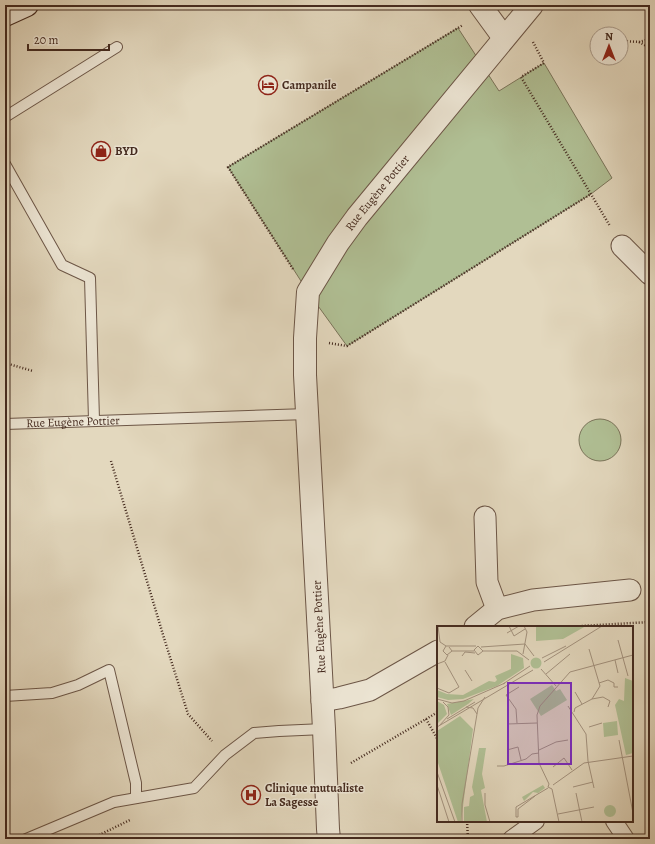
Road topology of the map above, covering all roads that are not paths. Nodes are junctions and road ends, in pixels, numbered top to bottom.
1 (27, 5) edge
2 (483, 8) edge
3 (526, 11) edge
4 (5, 15) edge
5 (504, 38) junction
6 (117, 47) dead end
7 (5, 117) edge
8 (5, 164) edge
9 (622, 246) road end
10 (650, 274) edge
11 (308, 414) junction
12 (94, 420) junction
13 (5, 424) edge
14 (485, 517) dead end
15 (630, 590) dead end
16 (497, 609) junction
17 (476, 626) edge
18 (437, 652) edge
19 (5, 696) edge
20 (322, 701) junction
21 (324, 729) junction
22 (136, 798) junction
23 (535, 822) edge
24 (615, 822) edge
25 (26, 839) edge
26 (330, 839) edge
27 (511, 839) edge
28 (626, 839) edge

1 - 4 street
2 - 5 street
3 - 5 street, Rue Eugène Pottier
5 - 11 street, Rue Eugène Pottier
6 - 7 lane
8 - 12 lane
9 - 10 street
11 - 12 lane, Rue Eugène Pottier
11 - 20 street, Rue Eugène Pottier
12 - 13 lane, Rue Eugène Pottier
14 - 16 street
15 - 16 street
16 - 17 street
18 - 20 street
19 - 22 lane
20 - 21 street, Rue Eugène Pottier
21 - 22 lane
21 - 26 street, Rue Eugène Pottier
22 - 25 lane
23 - 27 street
24 - 28 street

